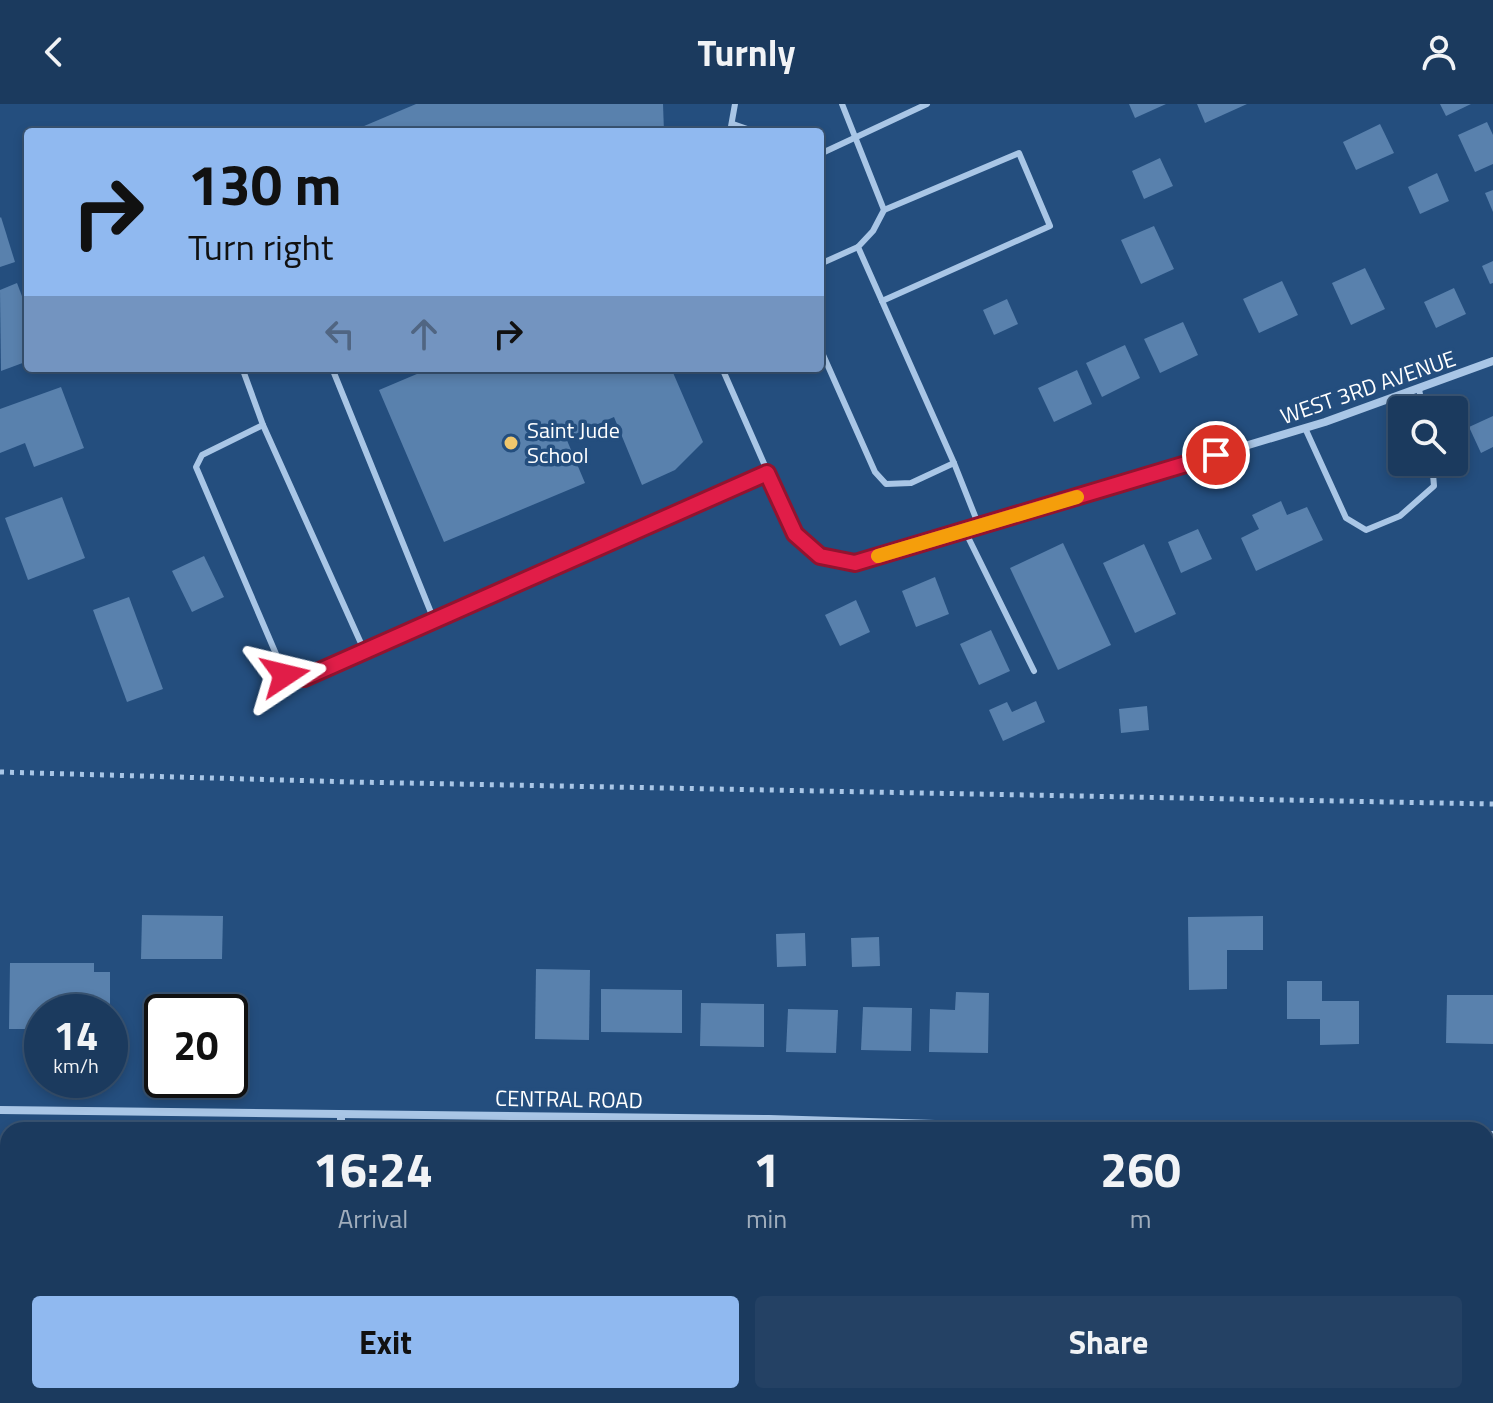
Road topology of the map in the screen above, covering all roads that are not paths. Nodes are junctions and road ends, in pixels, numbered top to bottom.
1 (735, 104) edge
2 (842, 104) edge
3 (927, 104) edge
4 (733, 124) junction
5 (732, 128) edge
6 (744, 128) edge
7 (856, 136) junction
8 (824, 152) edge
9 (884, 210) junction
10 (858, 247) junction
11 (824, 262) edge
12 (882, 301) junction
13 (824, 357) edge
14 (1493, 361) edge
15 (246, 372) edge
16 (334, 372) edge
17 (724, 372) edge
18 (1419, 389) junction
19 (1420, 396) edge
20 (263, 425) junction
21 (1305, 428) junction
22 (954, 463) junction
23 (767, 473) junction
24 (1433, 476) edge
25 (979, 526) junction
26 (965, 531) junction
27 (434, 620) junction
28 (364, 650) junction
29 (1034, 671) dead end
30 (0, 1110) edge
31 (341, 1115) junction
32 (769, 1119) joint
33 (341, 1122) edge
34 (869, 1122) edge

1 - 4 lane
2 - 7 lane
3 - 7 lane
4 - 5 lane
4 - 6 lane
7 - 8 lane
7 - 9 lane
9 - 10 lane
9 - 12 lane
10 - 11 lane
10 - 12 lane
12 - 22 lane
13 - 22 lane
14 - 18 street, WEST 3RD AVENUE
15 - 20 lane
16 - 27 lane
17 - 23 lane
18 - 19 lane
18 - 21 street, WEST 3RD AVENUE
20 - 28 lane
20 - 28 lane
21 - 24 lane
21 - 25 street, WEST 3RD AVENUE
22 - 25 lane
23 - 26 lane
23 - 27 lane
25 - 26 lane
26 - 29 lane
27 - 28 lane
30 - 31 street, CENTRAL ROAD
31 - 32 street, CENTRAL ROAD
31 - 33 street
32 - 34 street, CENTRAL ROAD

